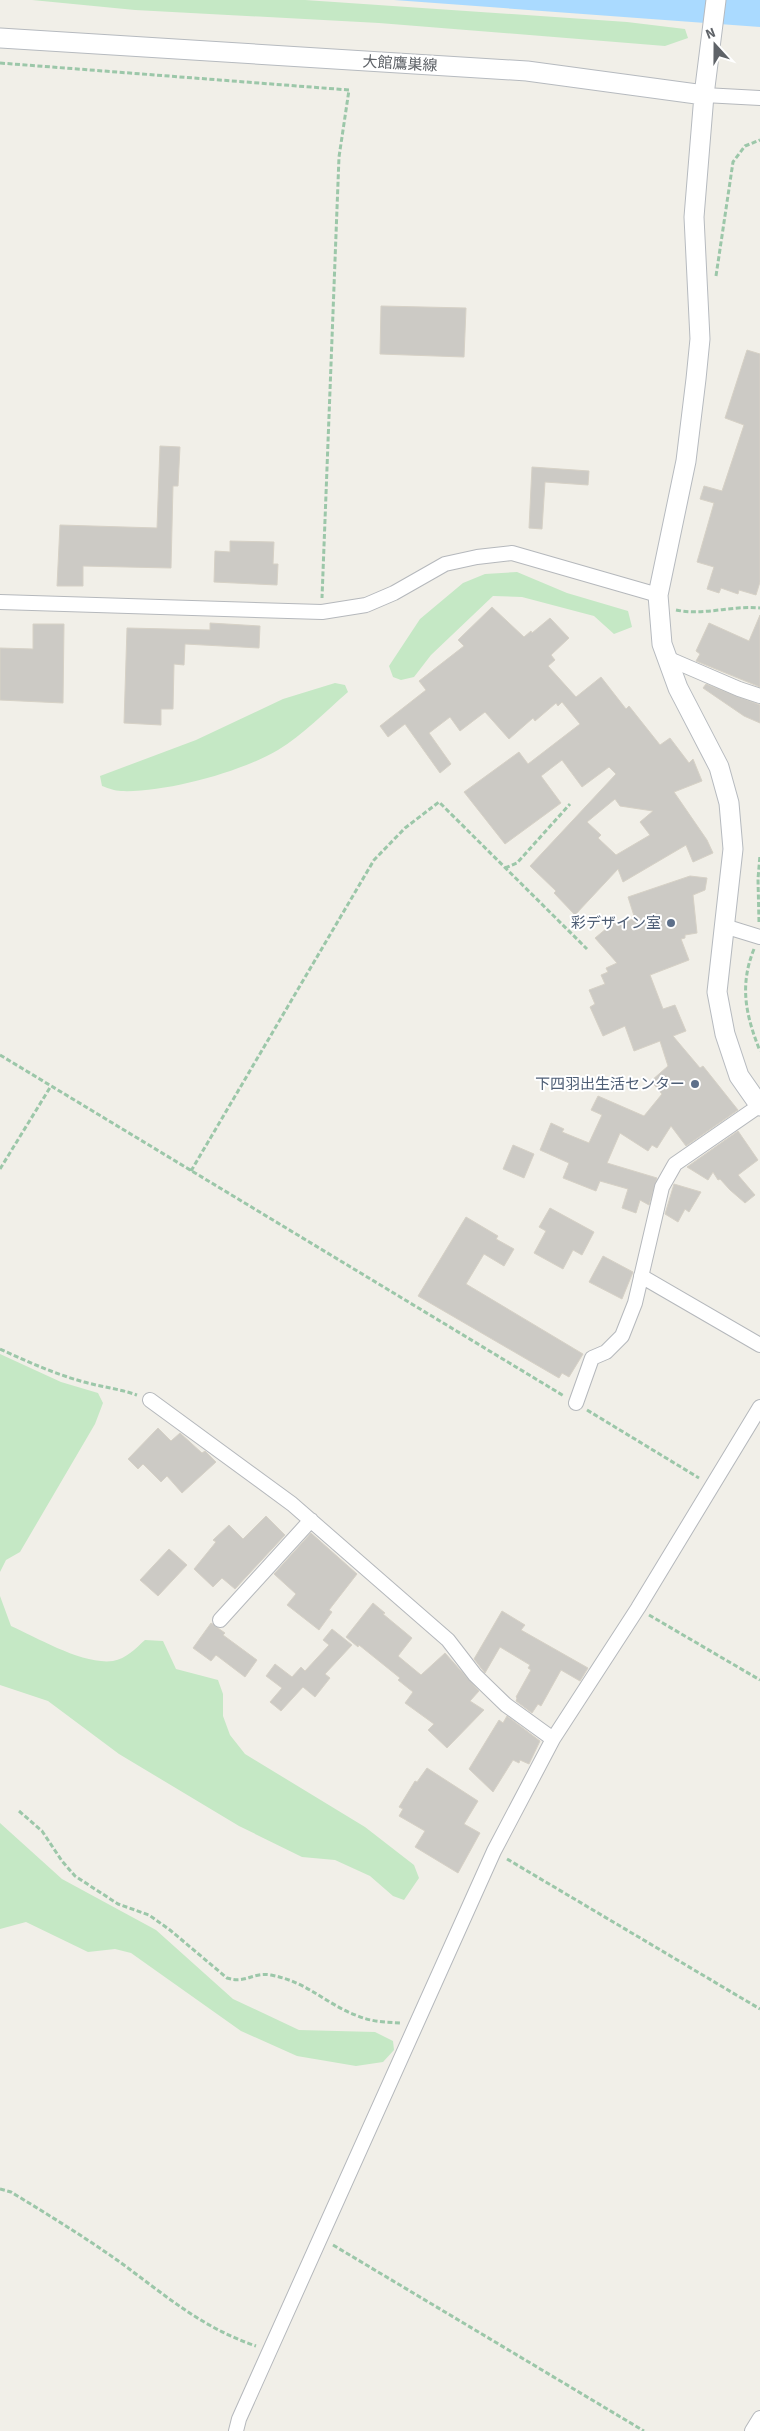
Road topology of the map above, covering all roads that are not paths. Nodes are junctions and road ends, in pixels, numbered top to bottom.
1 (716, 0) edge
2 (0, 38) edge
3 (704, 95) junction
4 (760, 98) edge
5 (658, 601) junction
6 (0, 602) edge
7 (667, 658) junction
8 (760, 696) edge
9 (724, 926) junction
10 (759, 937) edge
11 (760, 1106) edge
12 (641, 1276) junction
13 (760, 1345) edge
14 (150, 1400) road end
15 (576, 1403) road end
16 (760, 1407) edge
17 (311, 1520) junction
18 (220, 1620) dead end
19 (552, 1739) junction
20 (760, 2418) edge
21 (236, 2431) edge
22 (752, 2431) edge

1 - 3 street
2 - 3 street, 大館鷹巣線
3 - 4 street
3 - 5 street
5 - 6 street
5 - 7 street
7 - 8 street
7 - 9 street
9 - 10 street
9 - 11 street
11 - 12 street
12 - 13 street
12 - 15 street
14 - 17 street
16 - 19 street
17 - 18 street
17 - 19 street
19 - 21 street
20 - 22 street

